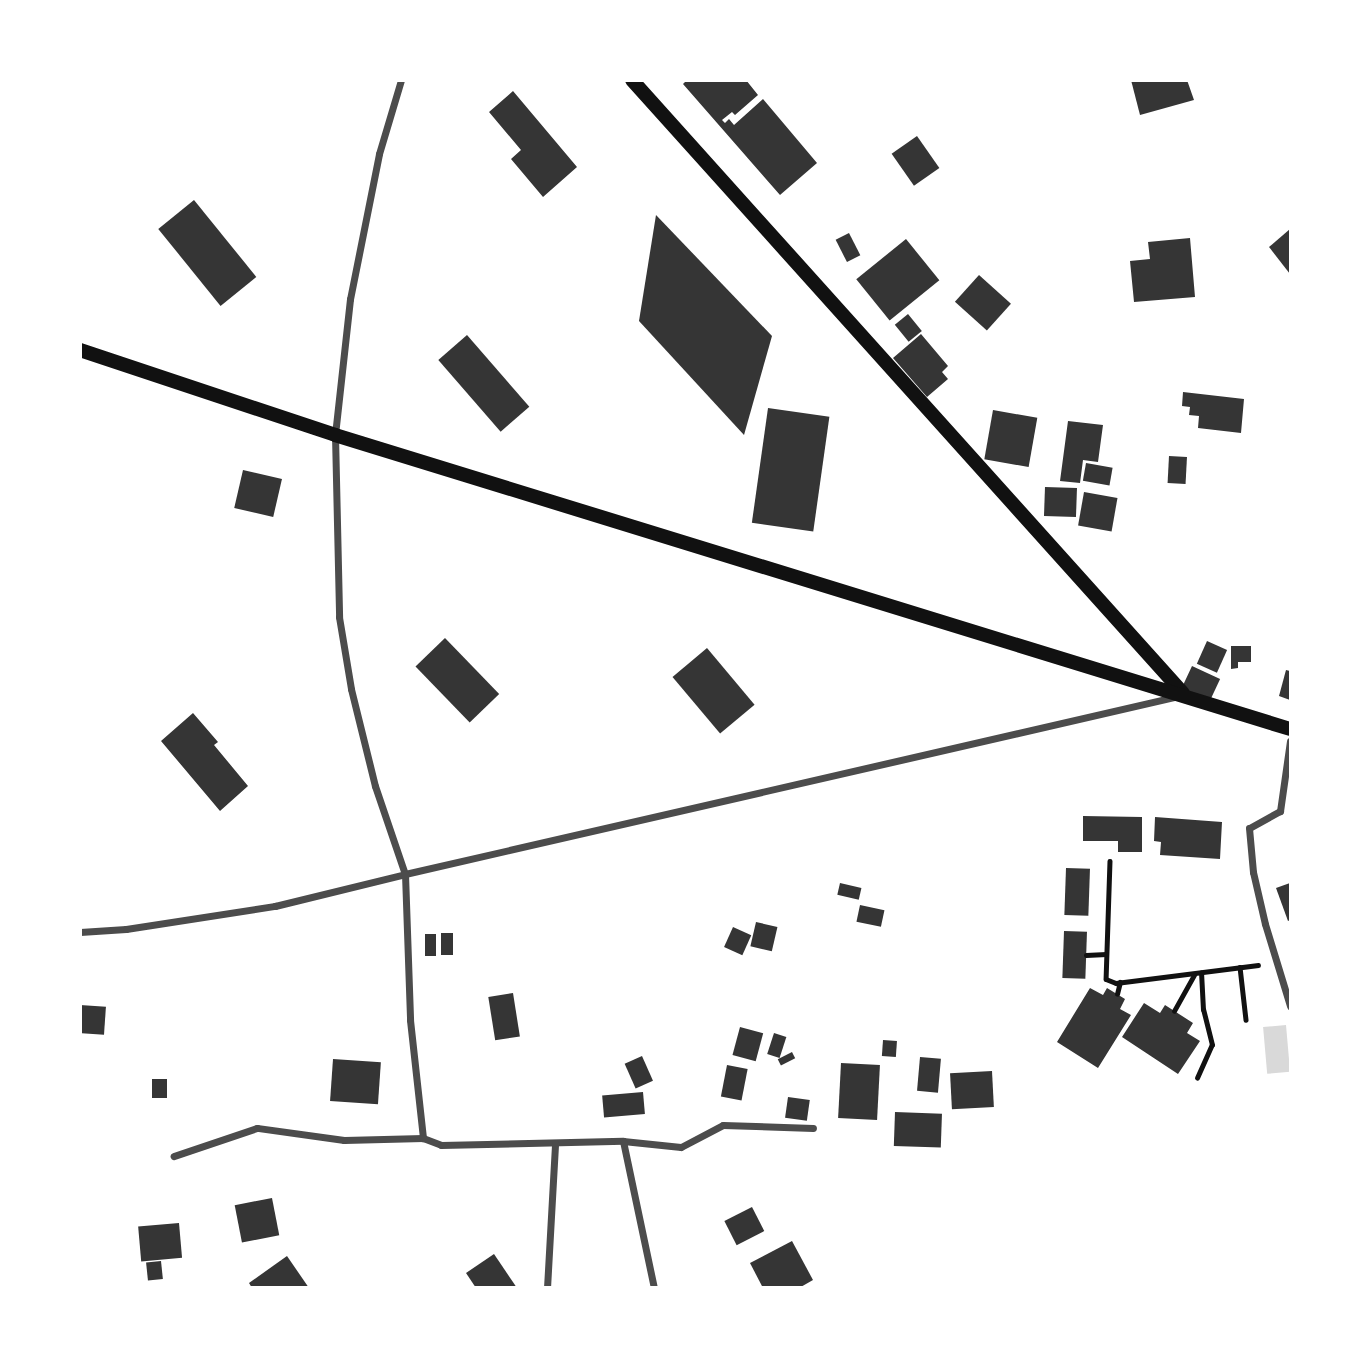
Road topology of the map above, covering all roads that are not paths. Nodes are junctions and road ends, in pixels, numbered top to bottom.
1 (401, 80) edge
2 (632, 80) edge
3 (80, 350) edge
4 (335, 435) junction
5 (1184, 695) junction
6 (1290, 729) edge
7 (1290, 741) edge
8 (405, 874) junction
9 (80, 932) edge
10 (1290, 1006) edge
11 (813, 1128) dead end
12 (424, 1138) junction
13 (624, 1141) junction
14 (555, 1143) junction
15 (173, 1156) dead end
16 (547, 1287) edge
17 (654, 1287) edge

1 - 4 street
2 - 5 main road
3 - 4 main road
4 - 5 main road
4 - 8 street
5 - 6 main road
5 - 8 street
7 - 10 street
8 - 9 street
8 - 12 street
11 - 13 street
12 - 14 street
12 - 15 street
13 - 14 street
13 - 17 street
14 - 16 street

